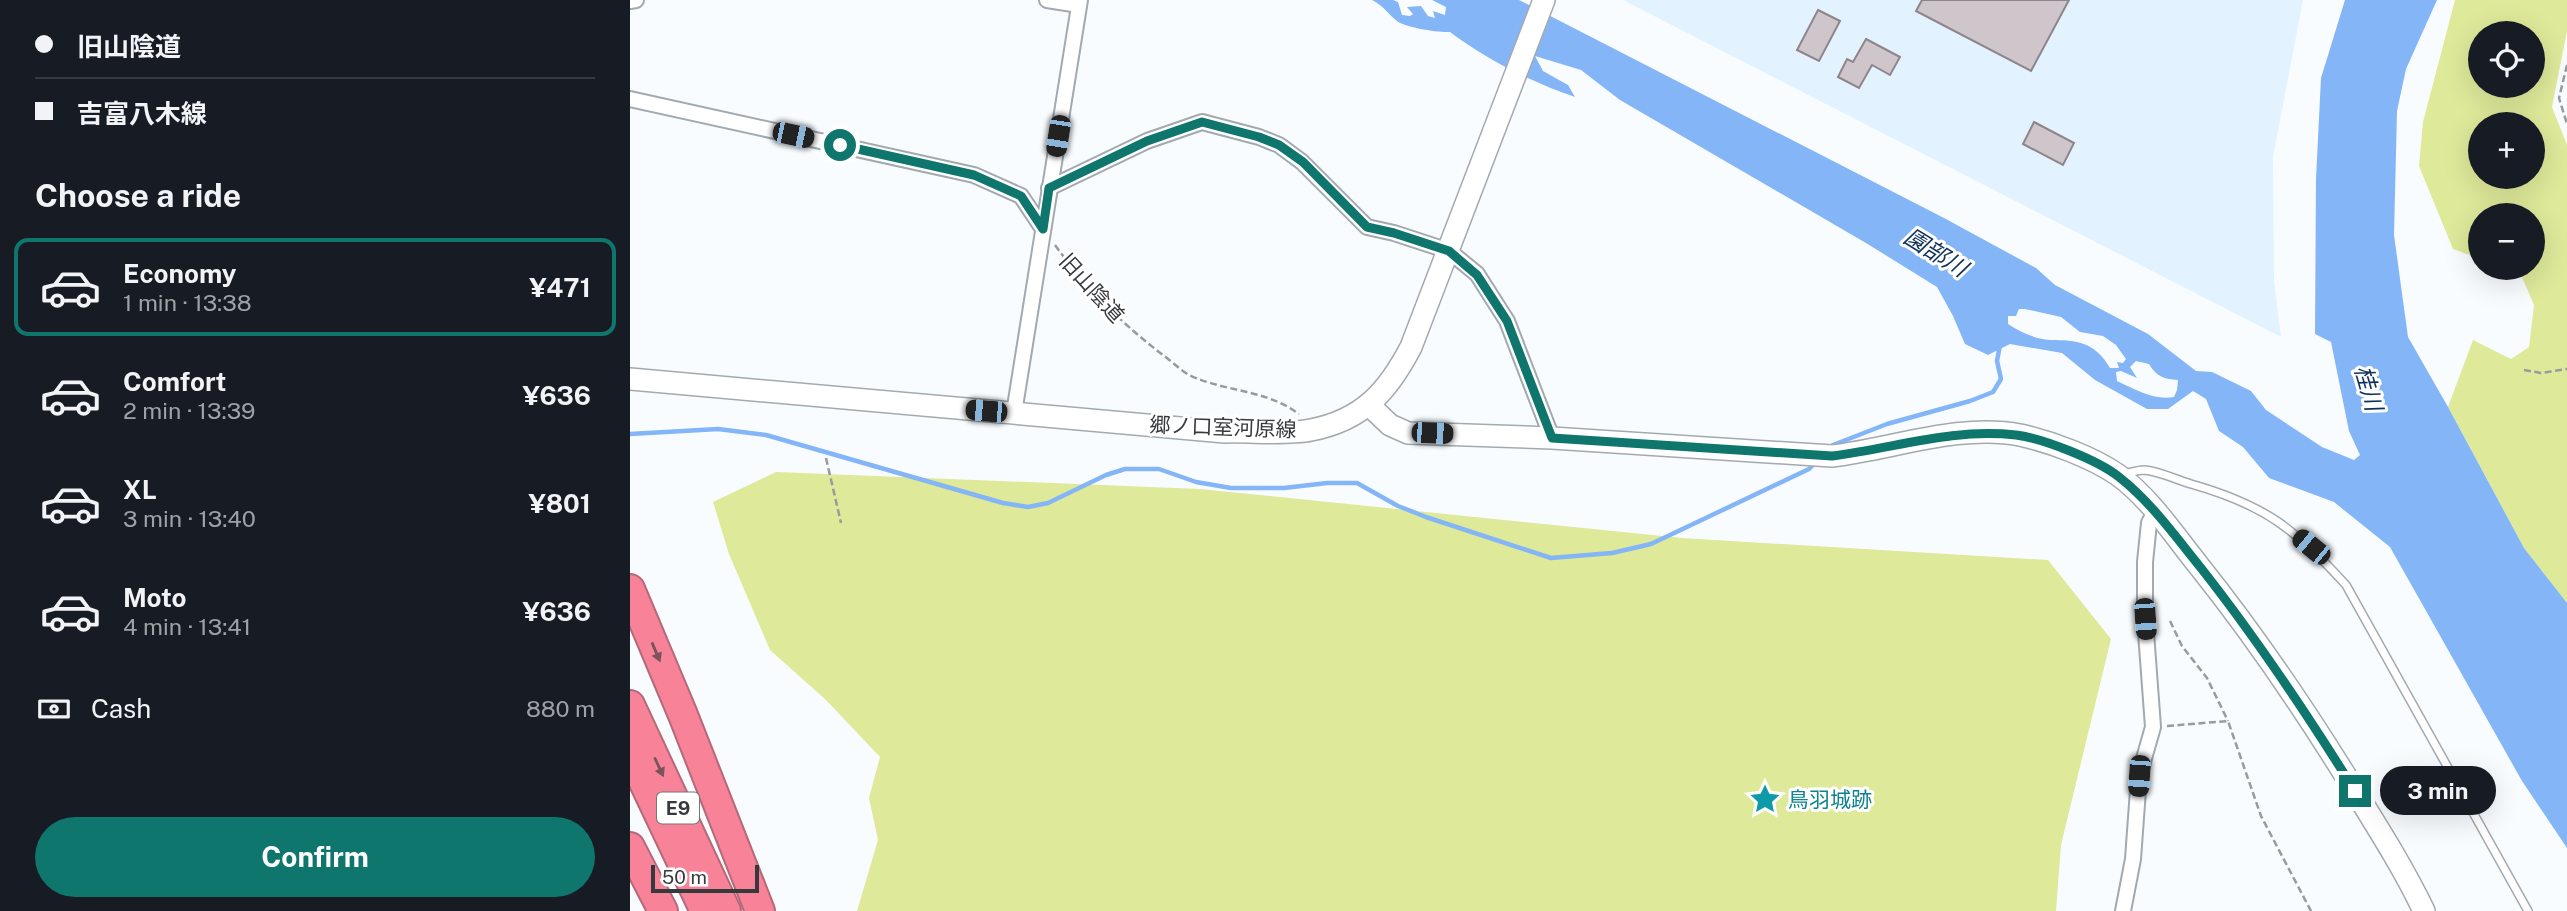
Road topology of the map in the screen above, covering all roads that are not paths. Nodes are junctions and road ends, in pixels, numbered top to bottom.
1 (636, 0) edge
2 (1047, 0) edge
3 (1544, 0) edge
4 (630, 1) edge
5 (1079, 3) edge
6 (630, 99) edge
7 (1049, 188) junction
8 (1043, 229) junction
9 (1449, 251) junction
10 (630, 379) edge
11 (1369, 405) junction
12 (1014, 413) junction
13 (1552, 438) junction
14 (2118, 475) junction
15 (2155, 511) junction
16 (630, 589) edge
17 (630, 705) edge
18 (630, 752) edge
19 (630, 848) edge
20 (2420, 910) edge
21 (663, 911) edge
22 (705, 911) edge
23 (726, 911) edge
24 (760, 911) edge
25 (2123, 911) edge
26 (2528, 911) edge

1 - 4 street
2 - 5 street
3 - 9 main road, 郷ノ口室河原線
5 - 7 street
6 - 8 street
7 - 8 street
7 - 9 street
8 - 12 street
9 - 11 main road, 郷ノ口室河原線
9 - 13 street
10 - 12 main road, 郷ノ口室河原線
11 - 12 main road, 郷ノ口室河原線
11 - 13 main road
13 - 14 main road
14 - 15 main road
14 - 26 lane
15 - 20 main road
15 - 25 street
16 -> 24 highway
17 -> 23 highway, E9
18 - 22 highway, E9
19 - 21 highway

